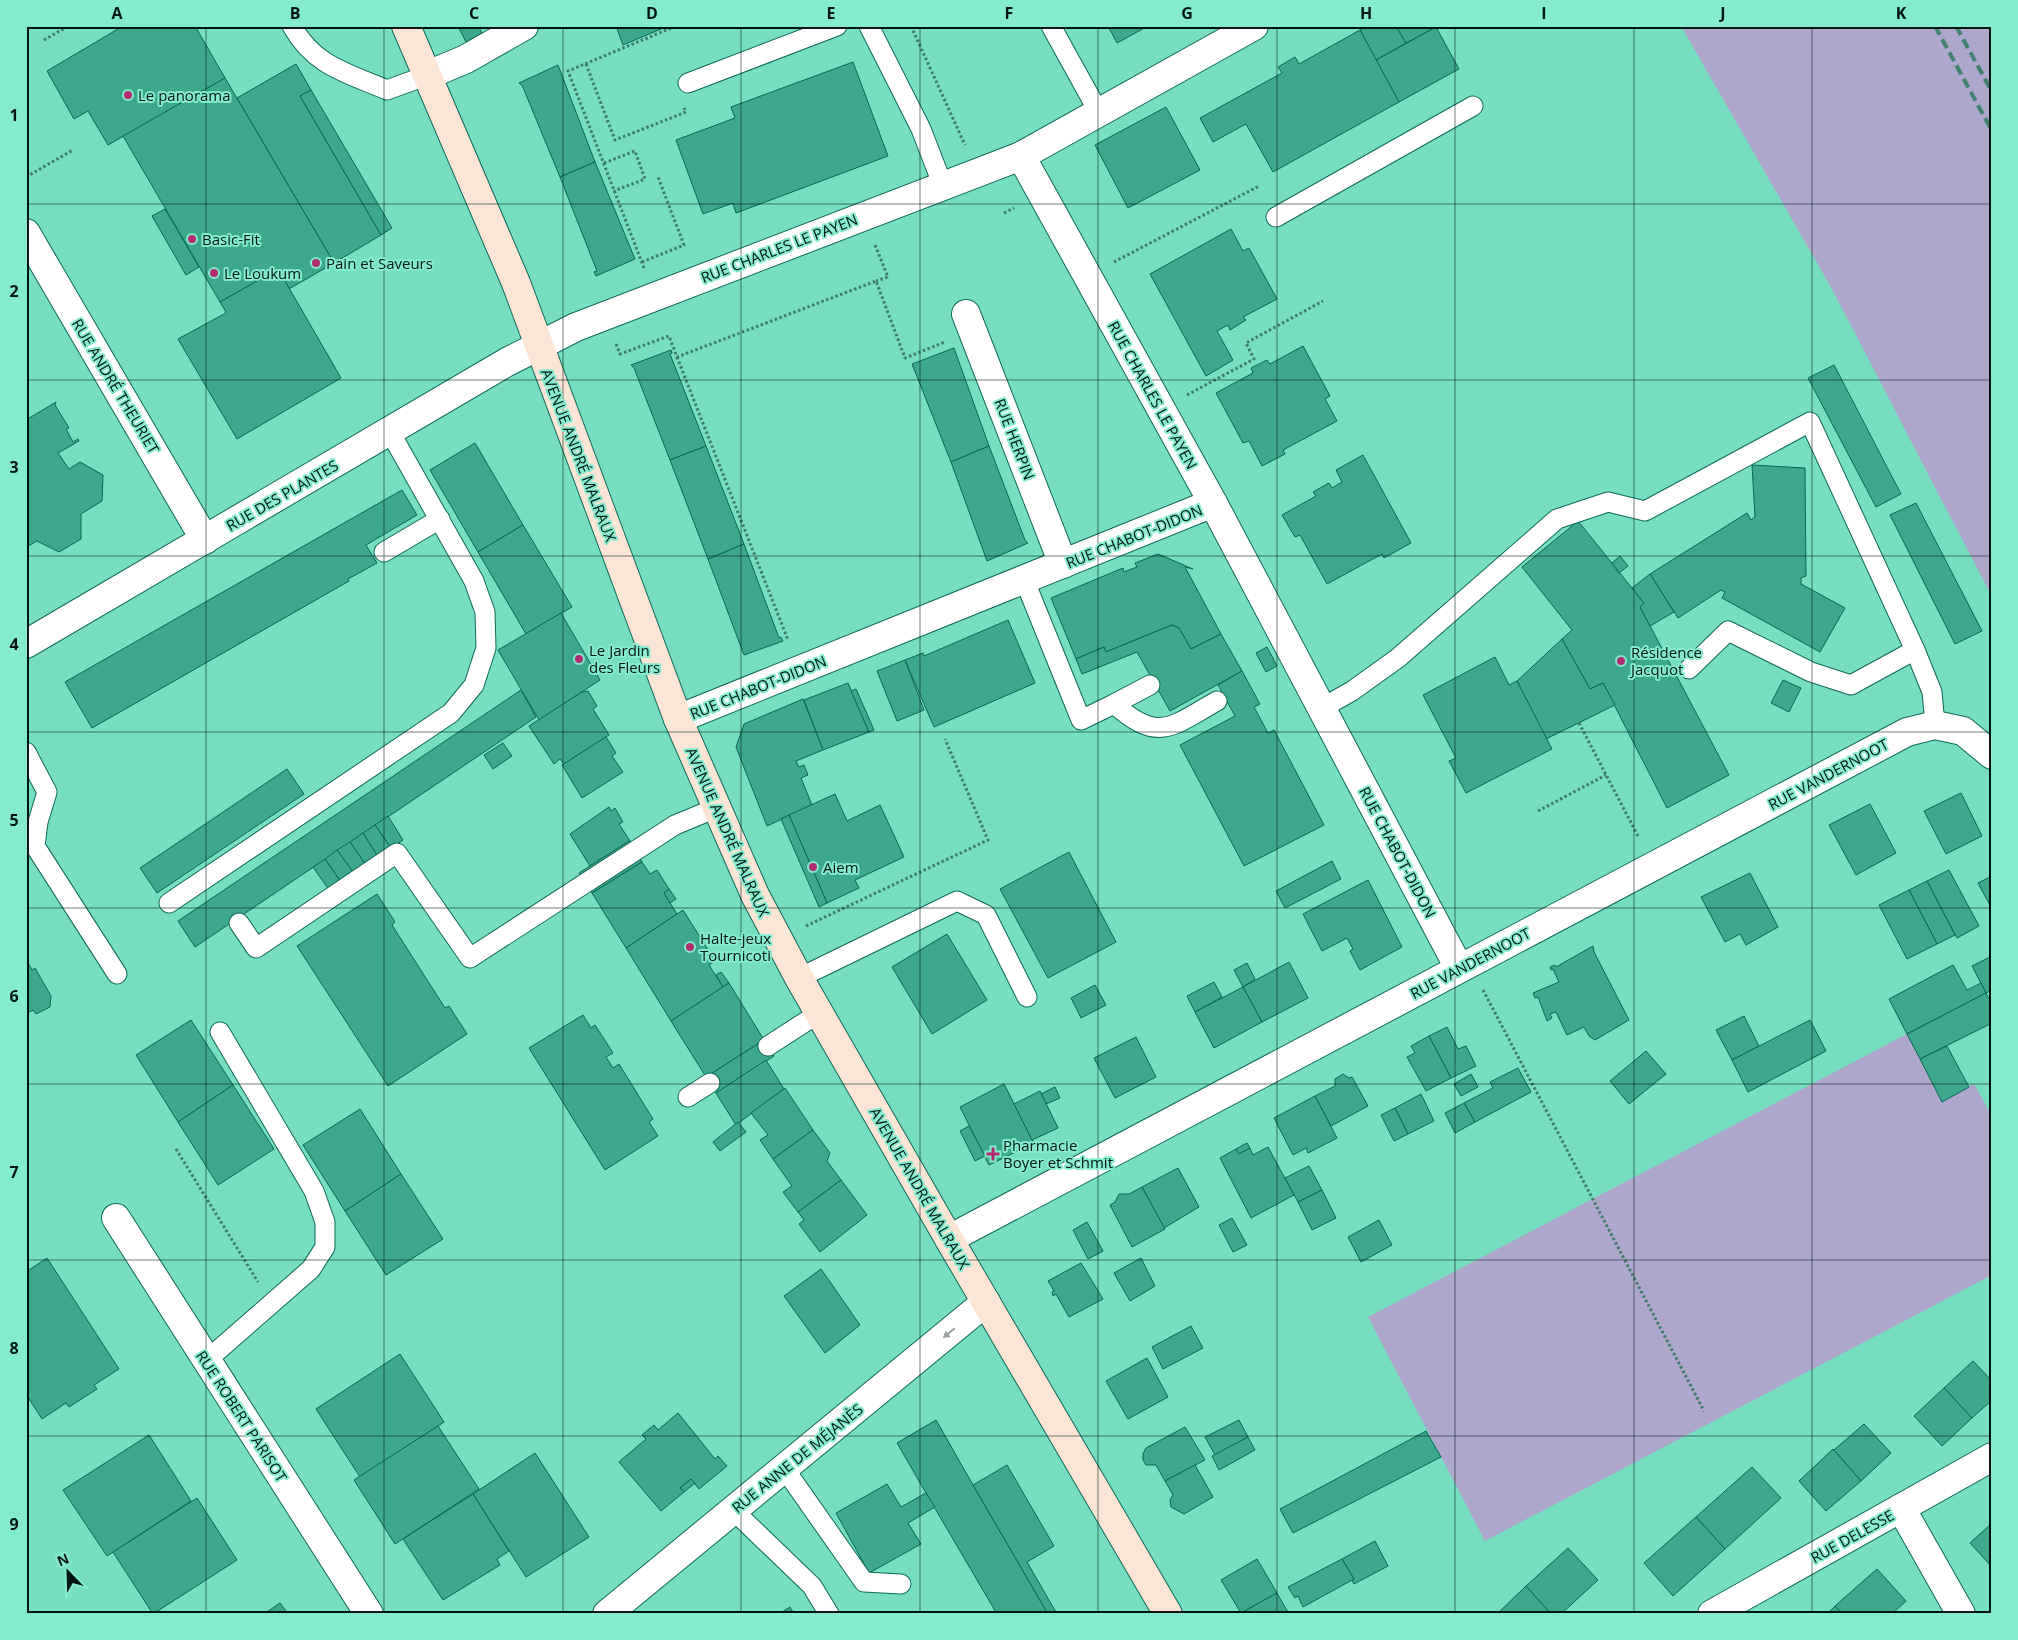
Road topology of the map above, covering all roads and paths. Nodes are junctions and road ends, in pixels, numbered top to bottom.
1 (68, 26) edge
2 (292, 26) edge
3 (406, 26) edge
4 (524, 26) edge
5 (676, 26) edge
6 (838, 26) edge
7 (869, 26) edge
8 (911, 26) edge
9 (1051, 26) edge
10 (1254, 26) edge
11 (44, 40) dead end
12 (586, 64) junction
13 (428, 75) junction
14 (688, 83) dead end
15 (682, 104) dead end
16 (1473, 106) dead end
17 (1098, 111) junction
18 (73, 150) dead end
19 (1021, 156) junction
20 (604, 163) junction
21 (979, 172) junction
22 (26, 177) edge
23 (658, 177) dead end
24 (943, 186) junction
25 (1259, 186) dead end
26 (614, 191) junction
27 (864, 216) junction
28 (1276, 217) dead end
29 (26, 233) edge
30 (642, 262) junction
31 (1087, 277) junction
32 (876, 281) junction
33 (655, 295) junction
34 (1323, 300) dead end
35 (969, 322) joint
36 (615, 340) dead end
37 (538, 346) junction
38 (677, 357) junction
39 (1161, 410) junction
40 (390, 432) junction
41 (1213, 504) junction
42 (440, 519) junction
43 (205, 540) junction
44 (384, 552) dead end
45 (1063, 564) junction
46 (1024, 579) junction
47 (26, 644) edge
48 (1915, 650) junction
49 (1689, 669) dead end
50 (800, 670) junction
51 (1150, 685) dead end
52 (1218, 701) dead end
53 (1114, 704) junction
54 (1322, 708) junction
55 (678, 719) junction
56 (1579, 723) dead end
57 (1935, 725) junction
58 (946, 739) dead end
59 (26, 752) edge
60 (1992, 755) edge
61 (1606, 775) junction
62 (716, 808) junction
63 (1538, 811) dead end
64 (1653, 866) junction
65 (169, 903) dead end
66 (239, 923) dead end
67 (778, 939) junction
68 (1464, 965) junction
69 (117, 974) dead end
70 (799, 978) junction
71 (1027, 997) dead end
72 (820, 1013) junction
73 (220, 1032) dead end
74 (768, 1046) dead end
75 (710, 1083) dead end
76 (688, 1096) dead end
77 (176, 1149) dead end
78 (116, 1218) dead end
79 (949, 1239) junction
80 (986, 1302) junction
81 (271, 1304) junction
82 (207, 1360) junction
83 (1704, 1411) dead end
84 (1992, 1457) edge
85 (784, 1468) junction
86 (1902, 1508) junction
87 (733, 1510) junction
88 (901, 1584) dead end
89 (369, 1614) edge
90 (607, 1614) edge
91 (829, 1614) edge
92 (1168, 1614) edge
93 (1712, 1614) edge
94 (1961, 1614) edge

1 - 11 path
2 - 13 lane
3 - 13 main road, AVENUE ANDRÉ MALRAUX
4 - 13 street
5 - 12 path
6 - 14 lane
7 - 24 lane
8 - 21 path
9 - 17 lane
10 - 17 street, RUE CHARLES LE PAYEN
12 - 15 path
12 - 20 path
13 - 37 main road, AVENUE ANDRÉ MALRAUX
16 - 28 lane
17 - 19 street, RUE CHARLES LE PAYEN
18 - 22 path
19 - 21 street, RUE CHARLES LE PAYEN
19 - 31 street, RUE CHARLES LE PAYEN
20 - 26 path
20 - 26 path
21 - 24 street, RUE CHARLES LE PAYEN
23 - 30 path
24 - 27 street, RUE CHARLES LE PAYEN
25 - 31 path
26 - 30 path
27 - 32 path
27 - 33 street, RUE CHARLES LE PAYEN
29 - 43 street, RUE ANDRÉ THEURIET
30 - 33 path
31 - 39 street, RUE CHARLES LE PAYEN
32 - 35 path
32 - 38 path
33 - 37 street, RUE CHARLES LE PAYEN
34 - 39 path
35 - 45 street, RUE HERPIN
36 - 38 path
37 - 40 street, RUE DES PLANTES
37 - 55 main road, AVENUE ANDRÉ MALRAUX
38 - 50 path
39 - 41 street, RUE CHARLES LE PAYEN
40 - 42 lane
40 - 43 street, RUE DES PLANTES
41 - 45 street, RUE CHABOT-DIDON
41 - 54 street, RUE CHABOT-DIDON
42 - 44 lane
42 - 65 lane
43 - 47 street, RUE DES PLANTES
45 - 46 street, RUE CHABOT-DIDON
46 - 50 street, RUE CHABOT-DIDON
46 - 53 lane
48 - 49 lane
48 - 54 lane
48 - 57 lane
50 - 55 street, RUE CHABOT-DIDON
51 - 53 lane
52 - 53 lane
54 - 68 street, RUE CHABOT-DIDON
55 - 62 main road, AVENUE ANDRÉ MALRAUX
56 - 61 path
57 - 60 street, RUE VANDERNOOT
57 - 64 street, RUE VANDERNOOT
58 - 67 path
59 - 69 lane
61 - 63 path
61 - 64 path
62 - 66 lane
62 - 67 main road, AVENUE ANDRÉ MALRAUX
64 - 68 street, RUE VANDERNOOT
67 - 70 main road, AVENUE ANDRÉ MALRAUX
68 - 79 street, RUE VANDERNOOT
68 - 83 path
70 - 71 lane
70 - 72 main road, AVENUE ANDRÉ MALRAUX
72 - 74 lane
72 - 79 main road, AVENUE ANDRÉ MALRAUX
73 - 81 lane
75 - 76 lane
77 - 81 path
78 - 82 street, RUE ROBERT PARISOT
79 - 80 main road, AVENUE ANDRÉ MALRAUX
80 -> 85 street, RUE ANNE DE MÉJANÈS
80 - 92 main road, AVENUE ANDRÉ MALRAUX
81 - 82 lane
82 - 89 street, RUE ROBERT PARISOT
84 - 86 street, RUE DELESSE
85 - 87 street, RUE ANNE DE MÉJANÈS
85 - 88 lane
86 - 93 street, RUE DELESSE
86 - 94 street
87 - 90 street, RUE ANNE DE MÉJANÈS
87 - 91 lane

